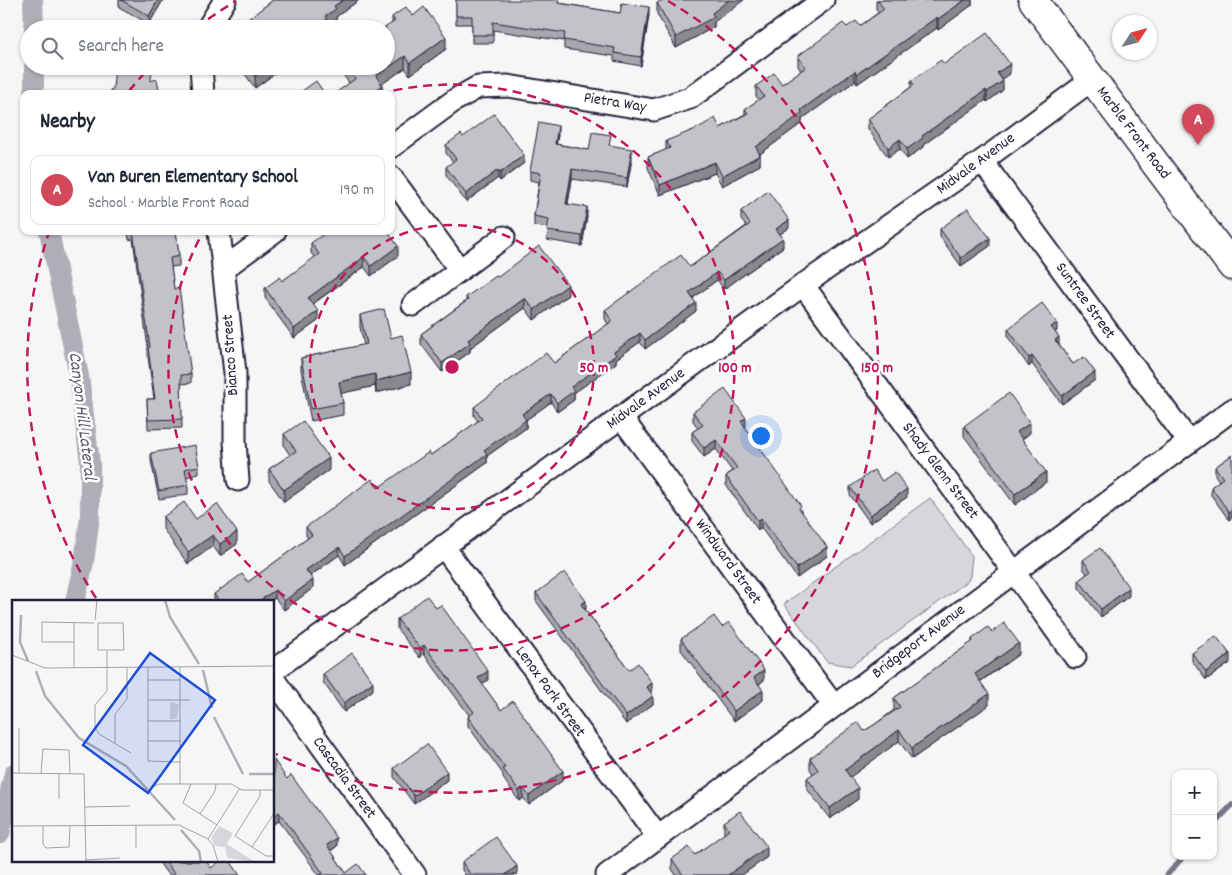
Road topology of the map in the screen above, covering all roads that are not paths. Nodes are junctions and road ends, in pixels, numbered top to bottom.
1 (225, 0) edge
2 (823, 0) edge
3 (1033, 0) edge
4 (213, 20) edge
5 (202, 75) edge
6 (1093, 78) junction
7 (203, 90) edge
8 (395, 143) edge
9 (982, 161) junction
10 (395, 182) edge
11 (219, 235) edge
12 (270, 235) edge
13 (504, 237) dead end
14 (1232, 266) edge
15 (223, 269) junction
16 (460, 270) junction
17 (802, 285) junction
18 (413, 305) dead end
19 (1232, 410) edge
20 (621, 417) junction
21 (1189, 442) junction
22 (238, 480) dead end
23 (443, 546) junction
24 (1014, 572) junction
25 (1075, 657) dead end
26 (275, 669) edge
27 (275, 681) edge
28 (834, 706) junction
29 (658, 837) junction
30 (414, 875) edge
31 (607, 875) edge

1 - 4 street
2 - 8 street, Pietra Way
3 - 6 street, Marble Front Road
5 - 7 street
6 - 9 street, Midvale Avenue
6 - 14 street, Marble Front Road
9 - 17 street, Midvale Avenue
9 - 21 street, Suntree Street
10 - 16 street
11 - 15 street, Bianco Street
12 - 15 street
13 - 16 street
15 - 22 street, Bianco Street
16 - 18 street
17 - 20 street, Midvale Avenue
17 - 24 street, Shady Glenn Street
19 - 21 street, Bridgeport Avenue
20 - 23 street, Midvale Avenue
20 - 28 street, Windward Street
21 - 24 street, Bridgeport Avenue
23 - 26 street, Midvale Avenue
23 - 29 street, Lenox Park Street
24 - 25 street, Shady Glenn Street
24 - 28 street, Bridgeport Avenue
27 - 30 street, Cascadia Street
28 - 29 street, Bridgeport Avenue
29 - 31 street, Bridgeport Avenue

